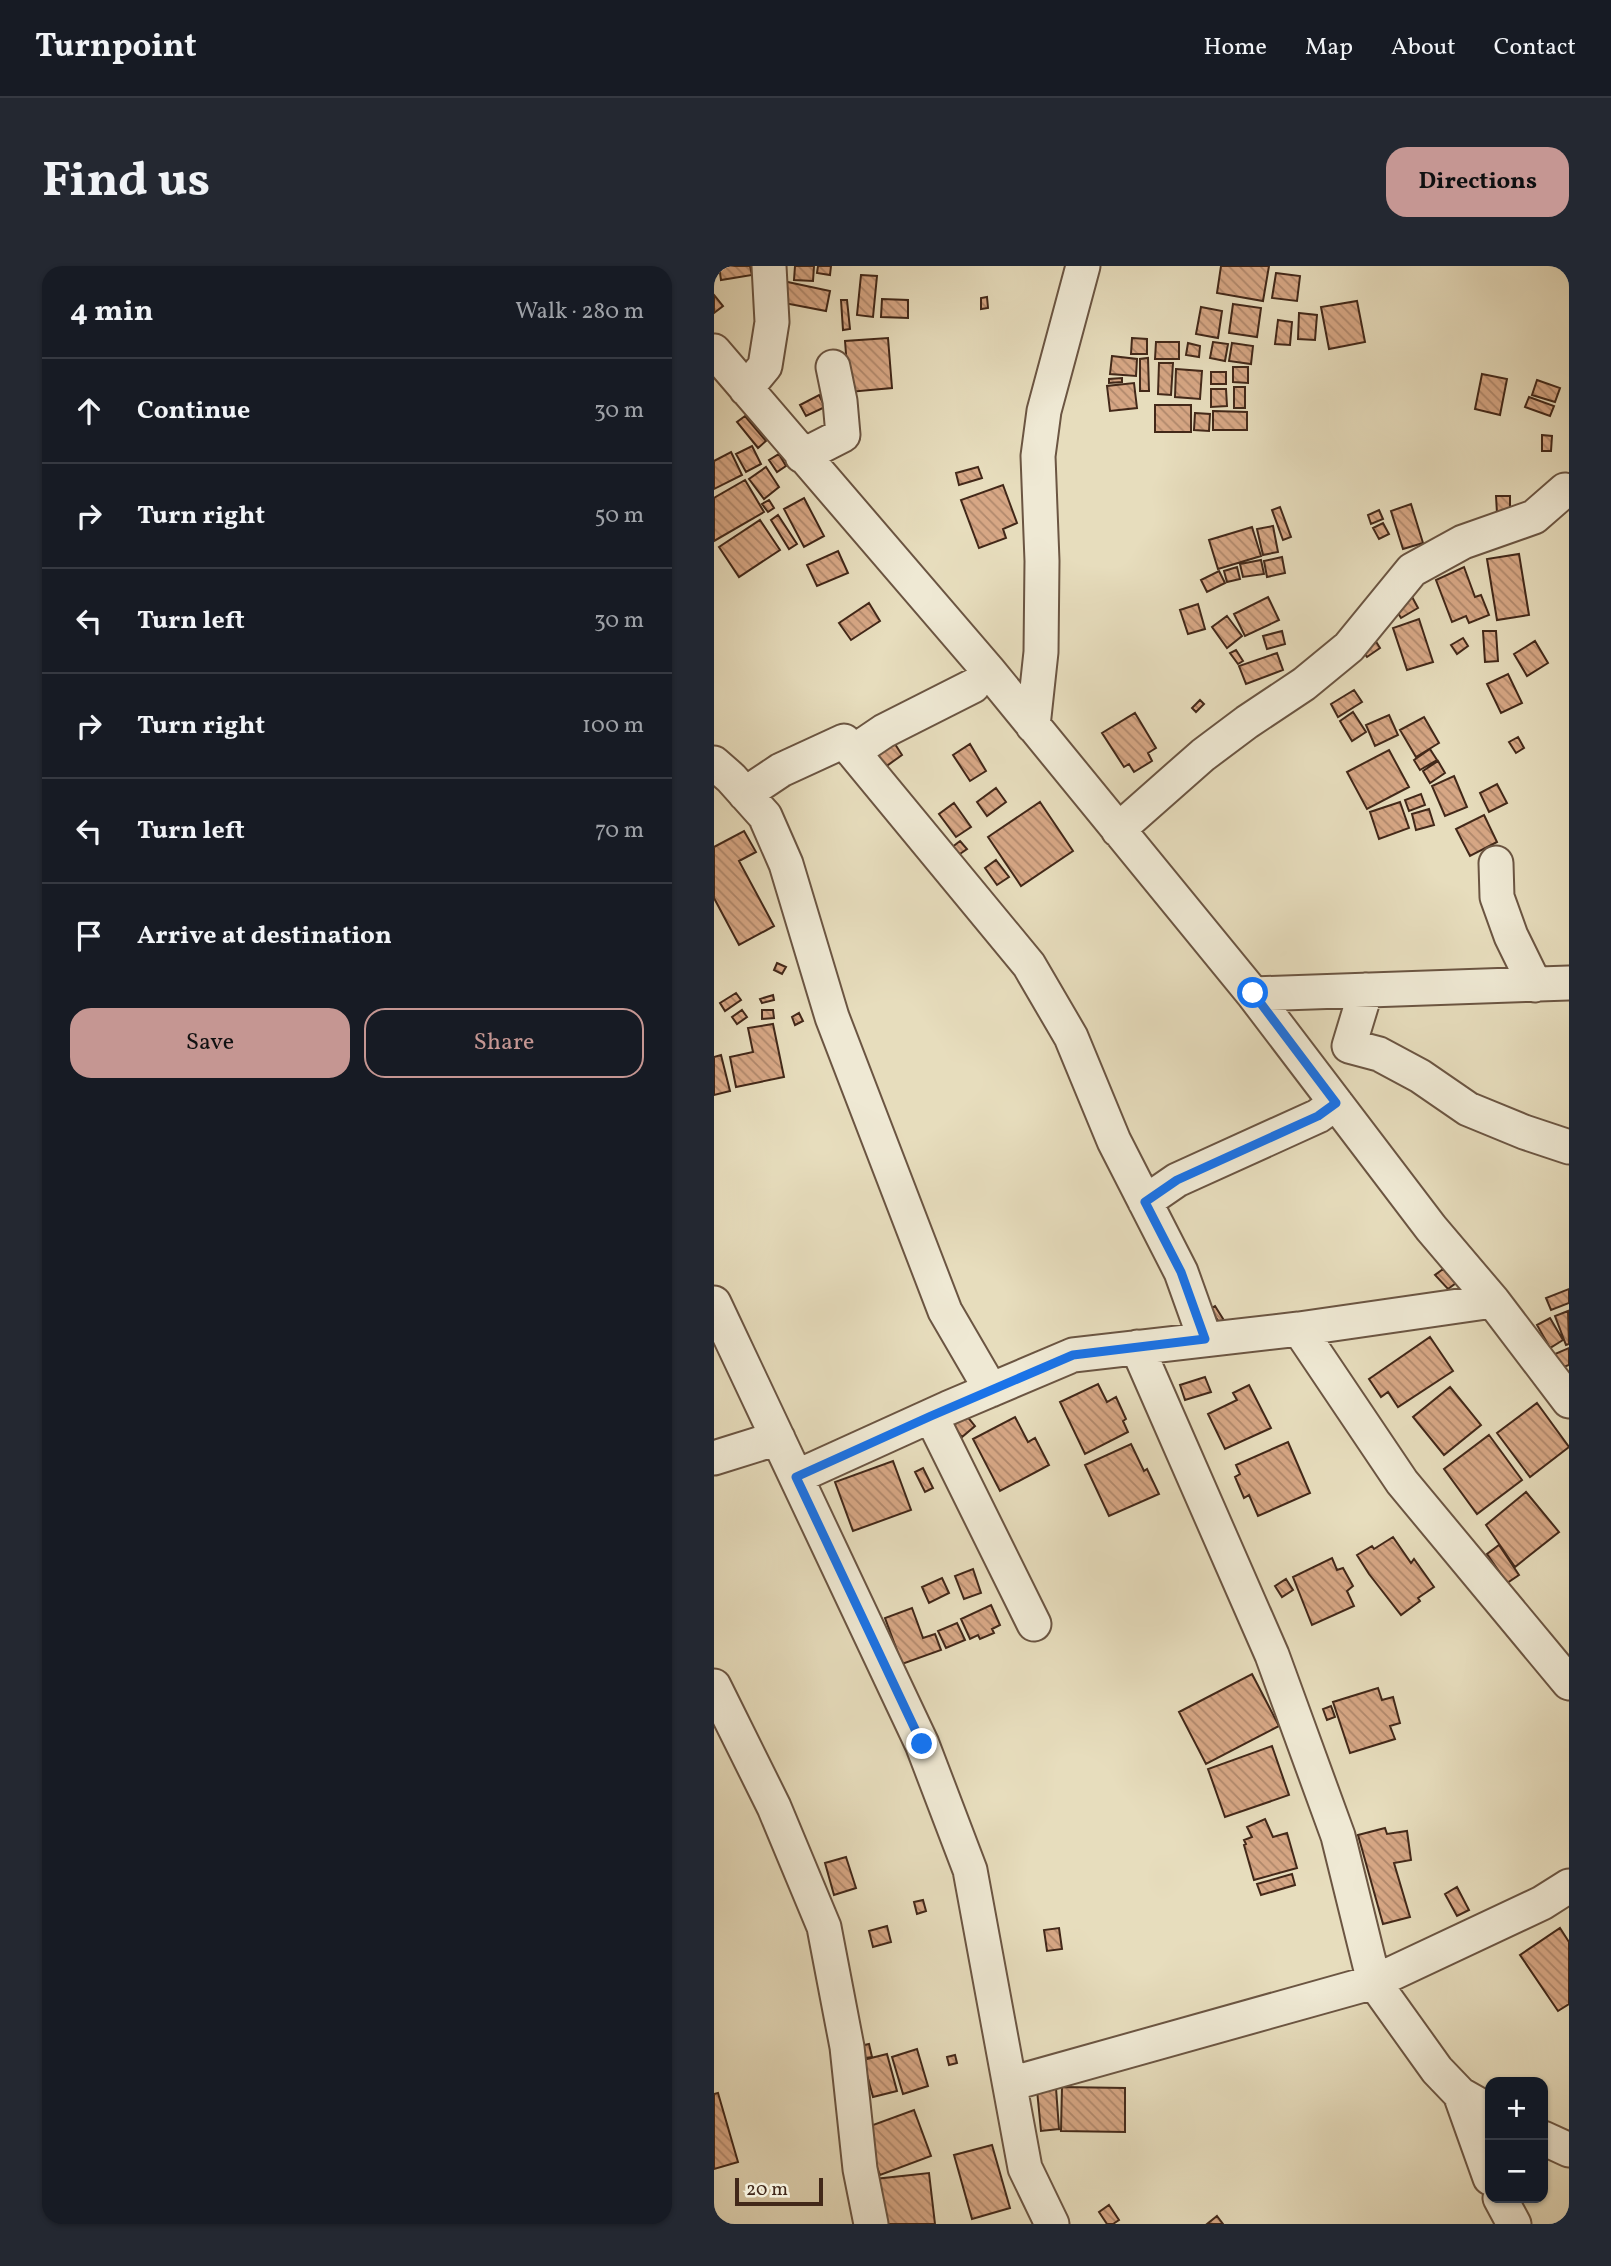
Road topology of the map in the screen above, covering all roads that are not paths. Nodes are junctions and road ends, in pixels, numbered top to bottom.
1 (769, 266) edge
2 (1083, 266) edge
3 (714, 351) edge
4 (833, 367) dead end
5 (746, 389) junction
6 (802, 456) junction
7 (1565, 490) dead end
8 (973, 687) dead end
9 (1033, 726) junction
10 (853, 752) junction
11 (714, 763) edge
12 (745, 794) junction
13 (1118, 830) junction
14 (1496, 863) dead end
15 (1569, 983) edge
16 (1535, 985) junction
17 (1366, 990) junction
18 (1253, 993) junction
19 (1336, 1103) junction
20 (1569, 1147) edge
21 (1145, 1202) junction
22 (1493, 1301) junction
23 (714, 1303) edge
24 (1299, 1329) junction
25 (1205, 1339) junction
26 (1137, 1347) junction
27 (991, 1390) junction
28 (1569, 1401) edge
29 (931, 1416) junction
30 (778, 1438) junction
31 (714, 1458) edge
32 (796, 1477) junction
33 (1034, 1625) dead end
34 (1569, 1683) edge
35 (714, 1686) edge
36 (1569, 1886) edge
37 (1374, 1982) junction
38 (1010, 2084) junction
39 (1460, 2094) junction
40 (1485, 2108) edge
41 (1547, 2140) edge
42 (1569, 2150) edge
43 (1485, 2164) edge
44 (1503, 2203) edge
45 (872, 2224) edge
46 (1052, 2224) edge
47 (1514, 2224) edge

1 - 5 street
2 - 9 street
3 - 5 street
4 - 6 street
5 - 6 street
6 - 9 street
7 - 13 street
8 - 10 street
9 - 13 street
10 - 12 street
10 - 21 street
11 - 12 street
12 - 27 street
13 - 18 street
14 - 16 street
15 - 16 street
16 - 17 street
17 - 18 street
17 - 20 street
18 - 19 street
19 - 21 street
19 - 22 street
21 - 25 street
22 - 24 street
22 - 28 street
23 - 30 street
24 - 25 street
24 - 34 street
25 - 26 street
26 - 27 street
26 - 37 street
27 - 29 street
29 - 32 street
29 - 33 street
30 - 31 street
30 - 32 street
32 - 38 street
35 - 45 street
36 - 37 street
37 - 38 street
37 - 39 street
38 - 46 street
39 - 40 street
39 - 43 street
41 - 42 street
44 - 47 street

